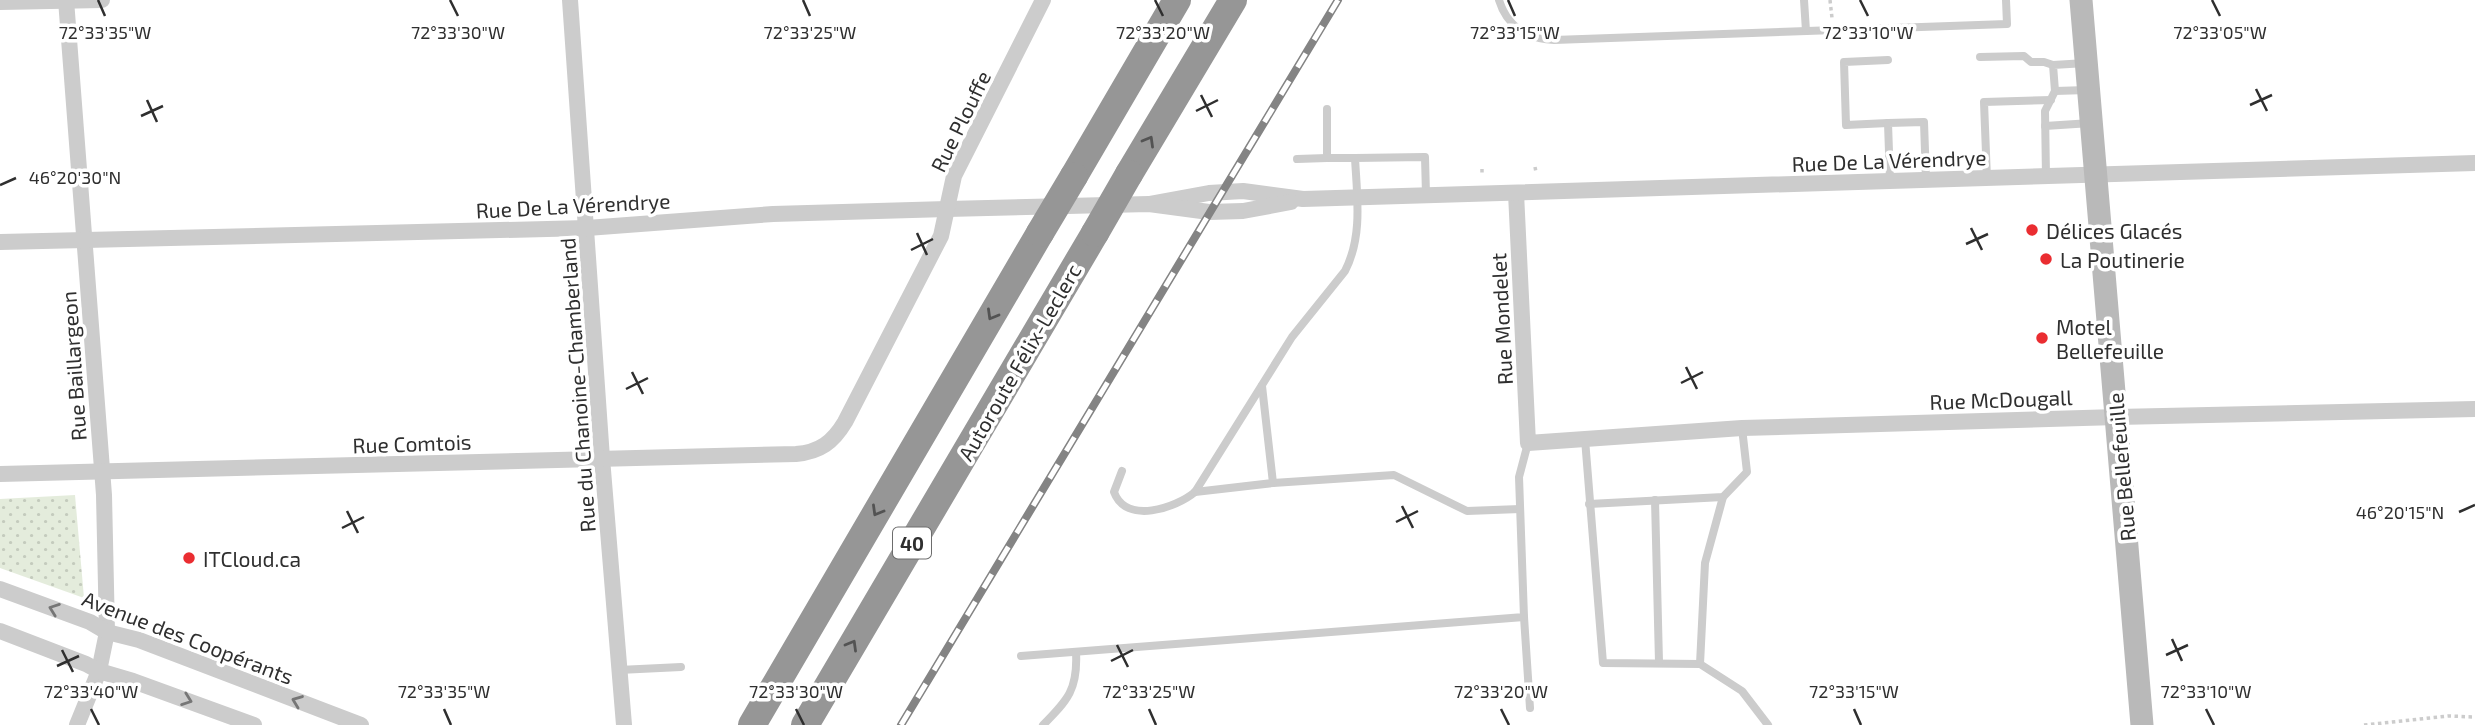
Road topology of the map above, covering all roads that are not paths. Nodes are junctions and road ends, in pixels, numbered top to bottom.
1 (102, 0) edge
2 (570, 0) edge
3 (1043, 0) edge
4 (1158, 0) edge
5 (1177, 0) edge
6 (1233, 0) edge
7 (1246, 0) edge
8 (1499, 0) edge
9 (1804, 0) edge
10 (2006, 0) edge
11 (2081, 0) edge
12 (66, 1) edge
13 (0, 2) edge
14 (1806, 31) junction
15 (1980, 57) dead end
16 (1888, 60) dead end
17 (2086, 63) junction
18 (2053, 65) junction
19 (1193, 68) junction
20 (2089, 89) junction
21 (2053, 96) junction
22 (1327, 109) dead end
23 (1888, 123) junction
24 (2092, 123) junction
25 (2045, 126) junction
26 (1327, 158) junction
27 (1355, 158) junction
28 (1297, 159) dead end
29 (2475, 163) edge
30 (2096, 175) junction
31 (1074, 176) junction
32 (2046, 177) junction
33 (1987, 179) junction
34 (1926, 180) junction
35 (1889, 181) junction
36 (1516, 193) junction
37 (1426, 195) junction
38 (1357, 198) junction
39 (947, 209) junction
40 (587, 228) junction
41 (85, 239) junction
42 (0, 242) edge
43 (1262, 385) junction
44 (2475, 410) edge
45 (2117, 417) junction
46 (1742, 428) junction
47 (1586, 439) junction
48 (1528, 443) junction
49 (824, 446) joint
50 (602, 458) junction
51 (1122, 471) dead end
52 (102, 472) junction
53 (0, 474) edge
54 (1273, 483) junction
55 (1195, 492) junction
56 (1723, 497) junction
57 (1655, 500) junction
58 (1589, 504) junction
59 (1520, 509) junction
60 (0, 589) edge
61 (1524, 617) junction
62 (0, 632) edge
63 (107, 632) junction
64 (1076, 652) junction
65 (1021, 656) dead end
66 (1659, 662) junction
67 (1700, 664) junction
68 (681, 667) dead end
69 (620, 670) junction
70 (99, 671) junction
71 (1530, 708) dead end
72 (78, 725) edge
73 (254, 725) edge
74 (361, 725) edge
75 (624, 725) edge
76 (752, 725) edge
77 (805, 725) edge
78 (1043, 725) edge
79 (1768, 725) edge
80 (2142, 725) edge

1 - 12 street
2 - 40 street, Rue du Chanoine-Chamberland
3 - 39 street, Rue Plouffe
4 - 31 highway
5 - 31 highway, 40
6 - 19 highway, Autoroute Félix-Leclerc / 40
7 - 19 highway
8 - 14 lane
9 - 14 lane
10 - 14 lane
11 - 17 main road, Rue Bellefeuille
12 - 13 street
12 - 41 street, Rue Baillargeon
15 - 18 lane
16 - 23 lane
17 - 18 lane
17 - 20 main road, Rue Bellefeuille
18 - 21 lane
77 -> 19 highway, Autoroute Félix-Leclerc / 40, bridge
20 - 21 lane
20 - 24 main road, Rue Bellefeuille
21 - 25 lane
21 - 33 lane
22 - 26 lane
23 - 34 lane
23 - 35 lane
24 - 25 lane
24 - 30 main road, Rue Bellefeuille
25 - 32 lane
26 - 27 lane
26 - 28 lane
27 - 37 lane
27 - 38 lane
29 - 30 street, Rue De La Vérendrye
30 - 32 street, Rue De La Vérendrye
30 - 45 main road, Rue Bellefeuille
31 -> 76 highway, 40, bridge
32 - 33 street, Rue De La Vérendrye
33 - 34 street, Rue De La Vérendrye
34 - 35 street, Rue De La Vérendrye
35 - 36 street, Rue De La Vérendrye
36 - 37 street, Rue De La Vérendrye
36 - 48 street, Rue Mondelet
37 - 38 street, Rue De La Vérendrye
38 - 39 street, Rue De La Vérendrye
38 - 43 lane
39 - 40 street, Rue De La Vérendrye
39 - 49 street, Rue Plouffe
40 - 41 street, Rue De La Vérendrye
40 - 50 street, Rue du Chanoine-Chamberland
41 - 42 street, Rue De La Vérendrye
41 - 52 street, Rue Baillargeon
43 - 54 lane
43 - 55 lane
44 - 45 street, Rue McDougall
45 - 46 street, Rue McDougall
45 - 80 main road, Rue Bellefeuille
46 - 47 street, Rue McDougall
46 - 56 lane
47 - 48 street, Rue McDougall
47 - 58 lane
48 - 59 lane
49 - 50 street, Rue Comtois
50 - 52 street, Rue Comtois
50 - 69 street, Rue du Chanoine-Chamberland
51 - 55 lane
52 - 53 street, Rue Comtois
52 - 63 street, Rue Baillargeon
54 - 55 lane
54 - 59 lane
56 - 57 lane
56 - 67 lane
57 - 58 lane
57 - 66 lane
58 - 66 lane
59 - 61 lane
63 -> 60 street, Avenue des Coopérants
61 - 64 lane
61 - 71 lane
62 - 70 street
63 - 70 street, Rue Baillargeon
74 -> 63 street, Avenue des Coopérants
64 - 65 lane
64 - 78 lane
66 - 67 lane
67 - 79 lane
68 - 69 lane
69 - 75 street, Rue du Chanoine-Chamberland
70 - 72 street, Rue Baillargeon
70 -> 73 street

